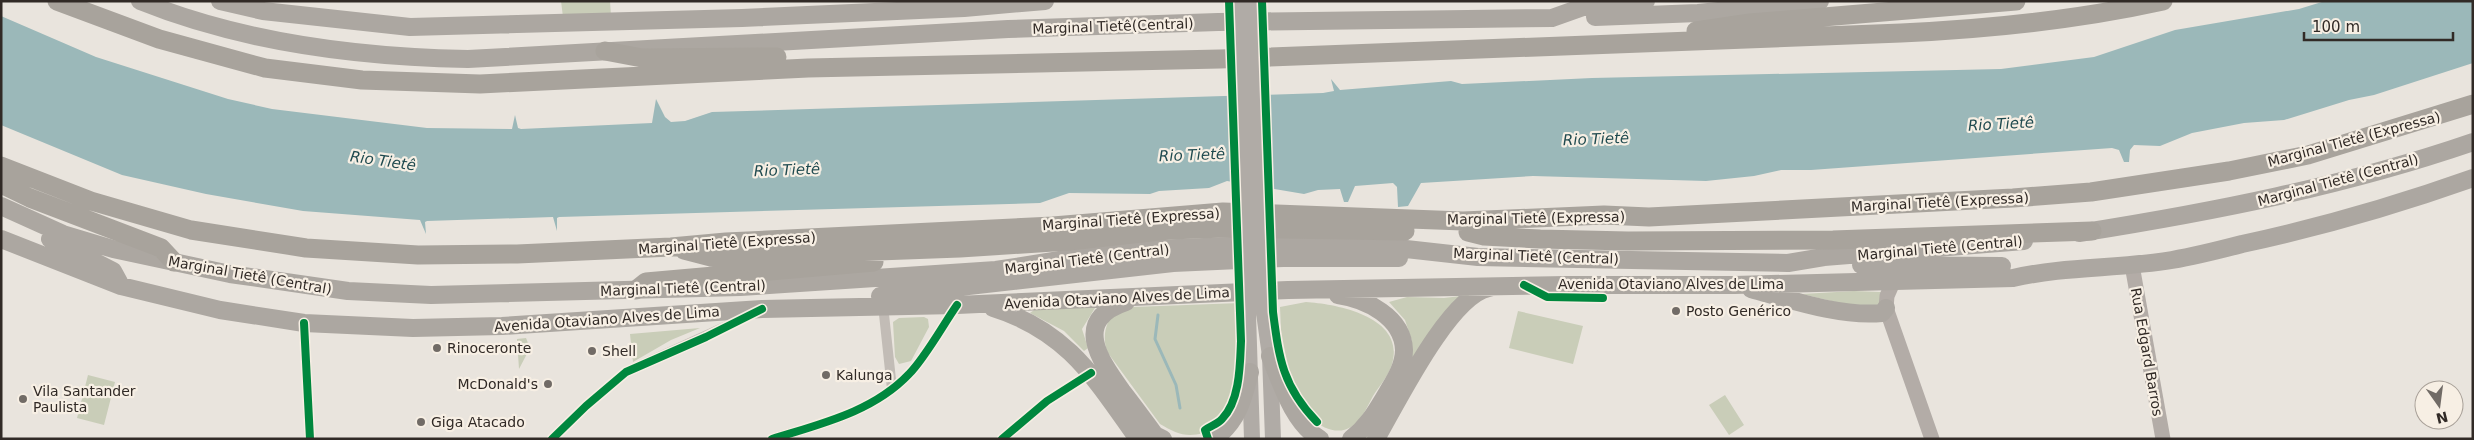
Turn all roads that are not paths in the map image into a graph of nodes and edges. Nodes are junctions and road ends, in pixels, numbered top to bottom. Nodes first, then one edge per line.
1 (57, 1) edge
2 (140, 1) edge
3 (220, 1) edge
4 (1045, 1) edge
5 (1238, 1) edge
6 (1254, 1) edge
7 (1646, 1) edge
8 (1820, 1) edge
9 (2016, 1) edge
10 (2163, 1) edge
11 (995, 3) edge
12 (964, 4) edge
13 (742, 18) junction
14 (1552, 18) junction
15 (1008, 29) junction
16 (1665, 42) junction
17 (605, 51) junction
18 (1062, 63) junction
19 (2473, 104) edge
20 (2473, 142) edge
21 (1, 166) edge
22 (2473, 178) edge
23 (1, 184) edge
24 (1, 206) edge
25 (1650, 217) junction
26 (1, 218) edge
27 (2092, 231) junction
28 (1468, 232) junction
29 (1, 239) edge
30 (671, 247) junction
31 (960, 248) junction
32 (1478, 257) junction
33 (174, 262) junction
34 (1788, 263) junction
35 (2132, 265) junction
36 (2045, 270) junction
37 (1894, 280) junction
38 (1524, 285) junction
39 (1734, 285) junction
40 (121, 286) junction
41 (1500, 286) junction
42 (636, 290) junction
43 (1288, 290) junction
44 (1138, 298) junction
45 (1603, 298) dead end
46 (978, 304) junction
47 (859, 305) junction
48 (883, 305) junction
49 (957, 305) junction
50 (1886, 308) junction
51 (762, 309) junction
52 (1256, 314) junction
53 (304, 323) junction
54 (1270, 356) junction
55 (1250, 372) junction
56 (1091, 373) junction
57 (892, 389) junction
58 (310, 439) edge
59 (552, 439) edge
60 (772, 439) edge
61 (1002, 439) edge
62 (1138, 439) edge
63 (1163, 439) edge
64 (1214, 439) edge
65 (1252, 439) edge
66 (1272, 439) edge
67 (1320, 439) edge
68 (1351, 439) edge
69 (1376, 439) edge
70 (1932, 439) edge
71 (2163, 439) edge

1 - 18 highway
2 - 17 highway
3 - 13 highway
4 - 11 highway
5 - 52 main road, bridge
6 - 52 main road, bridge
7 - 14 highway
8 - 14 highway
9 - 16 highway
10 - 16 highway
11 - 12 highway
12 - 13 highway
13 - 15 highway
14 - 15 highway, Marginal Tietê(Central)
15 - 17 highway
16 - 18 highway
17 - 18 highway
19 - 25 highway, Marginal Tietê (Expressa)
20 - 27 highway, Marginal Tietê (Central)
21 - 30 highway, Marginal Tietê (Expressa)
22 - 35 highway, Avenida Otaviano Alves de Lima
23 - 33 highway
24 - 33 highway, Marginal Tietê (Central)
25 - 28 highway
25 - 30 highway, Marginal Tietê (Expressa)
26 - 40 highway
27 - 28 highway
27 - 34 highway, Marginal Tietê (Central)
28 - 31 highway, Marginal Tietê (Central)
29 - 40 highway, Avenida Otaviano Alves de Lima
30 - 31 highway, Marginal Tietê (Central)
31 - 42 highway
32 - 34 highway, Marginal Tietê (Central)
32 - 42 highway, Marginal Tietê (Central)
32 - 47 highway
33 - 42 highway, Marginal Tietê (Central)
34 - 36 highway
35 - 36 highway, Avenida Otaviano Alves de Lima
35 - 71 main road, Rua Edgard Barros
36 - 37 highway, Avenida Otaviano Alves de Lima
37 - 39 highway, Avenida Otaviano Alves de Lima
37 - 50 main road
38 - 39 highway, Avenida Otaviano Alves de Lima
38 - 41 highway, Avenida Otaviano Alves de Lima
38 - 45 street
39 - 50 highway
40 - 53 highway, Avenida Otaviano Alves de Lima
41 - 43 highway, Avenida Otaviano Alves de Lima
41 - 69 highway
43 - 44 highway, Avenida Otaviano Alves de Lima
43 - 68 highway
44 - 46 highway, Avenida Otaviano Alves de Lima
44 - 63 highway
46 - 49 highway, Avenida Otaviano Alves de Lima
46 - 56 highway
47 - 48 highway, Avenida Otaviano Alves de Lima
47 - 51 highway, Avenida Otaviano Alves de Lima
48 - 49 highway, Avenida Otaviano Alves de Lima
48 - 57 street
49 - 57 street
50 - 70 main road
51 - 53 highway, Avenida Otaviano Alves de Lima
51 - 59 street
52 - 54 main road
52 - 55 main road
53 - 58 street
54 - 66 main road
54 - 67 highway
55 - 64 highway
55 - 65 main road
56 - 61 street
56 - 62 highway
57 - 60 street

